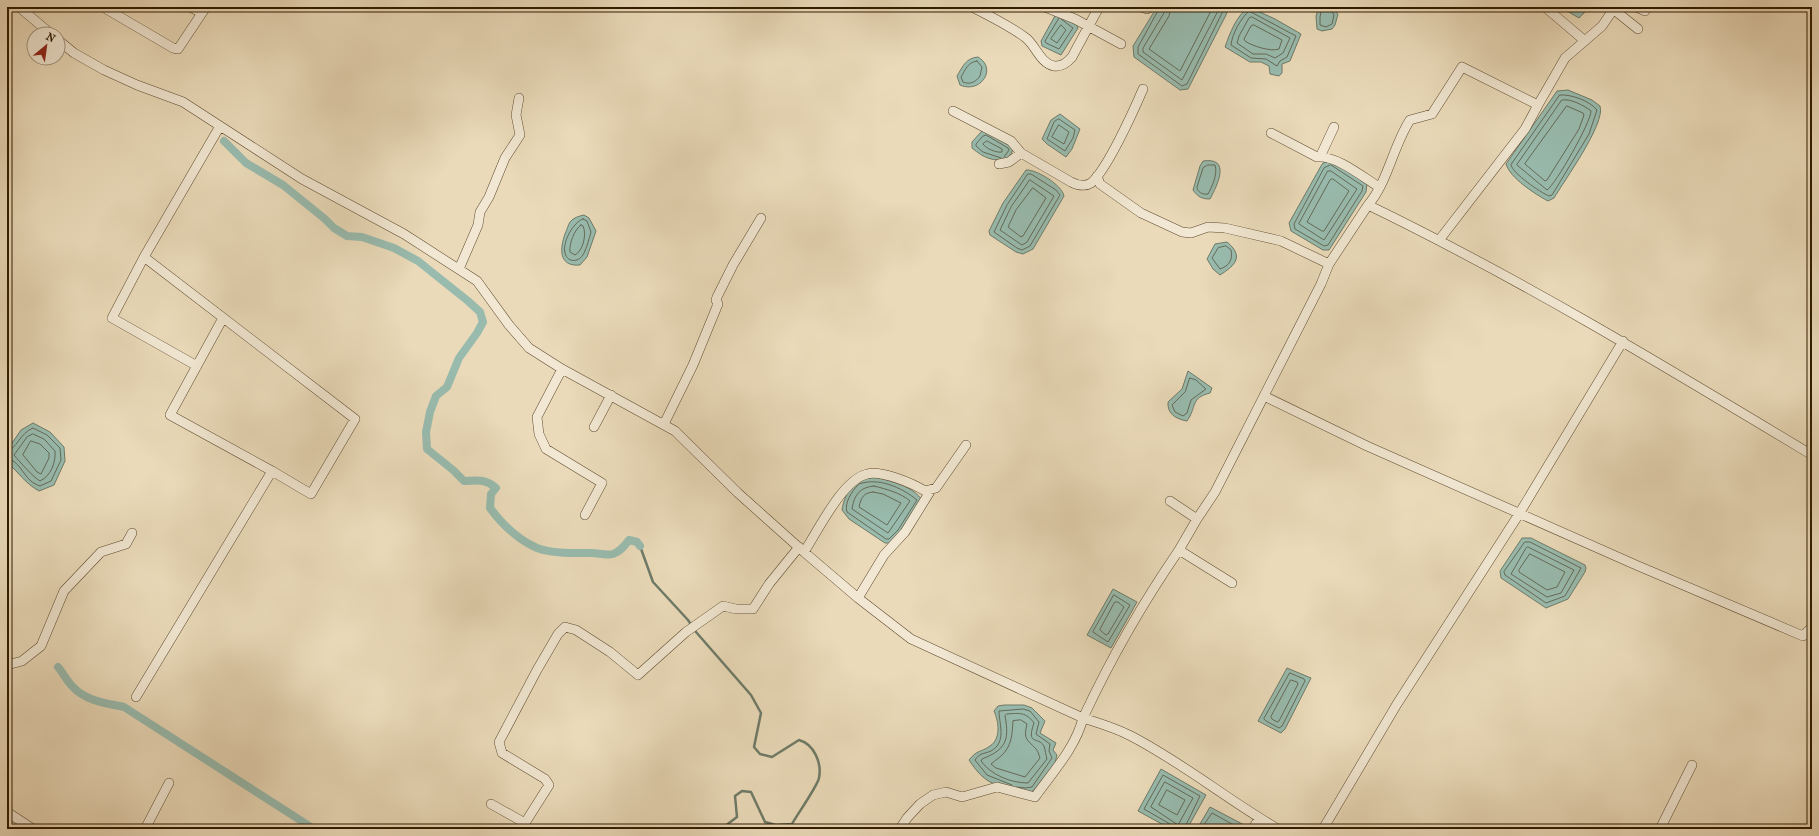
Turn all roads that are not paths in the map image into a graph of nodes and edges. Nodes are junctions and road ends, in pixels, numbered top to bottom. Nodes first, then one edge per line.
1 (19, 7) edge
2 (103, 7) edge
3 (190, 7) edge
4 (972, 7) edge
5 (1046, 7) edge
6 (1099, 7) edge
7 (1141, 7) edge
8 (1151, 7) edge
9 (1545, 7) edge
10 (1636, 7) edge
11 (1614, 8) edge
12 (204, 10) edge
13 (1645, 11) dead end
14 (42, 26) edge
15 (1089, 26) junction
16 (1638, 29) dead end
17 (1586, 41) junction
18 (1121, 44) dead end
19 (66, 46) edge
20 (1143, 89) dead end
21 (519, 98) dead end
22 (1538, 105) junction
23 (953, 111) dead end
24 (220, 126) junction
25 (1334, 127) dead end
26 (1272, 133) dead end
27 (1021, 153) junction
28 (1320, 157) junction
29 (999, 164) dead end
30 (1097, 176) junction
31 (1379, 187) junction
32 (1368, 205) junction
33 (761, 218) dead end
34 (1440, 239) junction
35 (144, 257) junction
36 (1329, 264) junction
37 (459, 269) junction
38 (223, 318) junction
39 (1623, 341) junction
40 (197, 366) junction
41 (562, 369) junction
42 (611, 395) junction
43 (1264, 396) junction
44 (664, 424) junction
45 (594, 427) dead end
46 (966, 445) dead end
47 (1812, 455) edge
48 (272, 471) junction
49 (931, 490) junction
50 (1170, 501) dead end
51 (1519, 514) junction
52 (585, 515) dead end
53 (1197, 519) junction
54 (132, 533) dead end
55 (802, 550) junction
56 (1179, 550) junction
57 (1232, 583) dead end
58 (858, 598) junction
59 (1812, 627) edge
60 (7, 665) edge
61 (136, 697) dead end
62 (1083, 718) junction
63 (1692, 765) dead end
64 (170, 783) dead end
65 (491, 804) dead end
66 (7, 812) edge
67 (1259, 818) junction
68 (33, 829) edge
69 (145, 829) edge
70 (900, 829) edge
71 (1253, 829) edge
72 (1278, 829) edge
73 (1323, 829) edge
74 (1660, 829) edge

1 - 14 street
2 - 12 street
3 - 12 street
4 - 15 street
5 - 15 street
6 - 15 street
7 - 8 street
9 - 17 street
10 - 13 street
11 - 16 street
11 - 17 street
15 - 18 street
17 - 22 street
19 - 24 street
20 - 30 street
21 - 37 street
22 - 31 street
22 - 34 street
23 - 27 street
24 - 35 street
24 - 37 street
25 - 28 street
26 - 28 street
27 - 29 street
27 - 30 street
28 - 31 street
30 - 36 street
31 - 32 street
32 - 34 street
32 - 36 street
33 - 44 street
34 - 39 street
35 - 38 street
35 - 40 street
36 - 43 street
37 - 41 street
38 - 40 street
38 - 48 street
39 - 47 street
39 - 51 street
40 - 48 street
41 - 42 street
41 - 52 street
42 - 44 street
42 - 45 street
43 - 51 street
43 - 53 street
44 - 55 street
46 - 49 street
48 - 61 street
49 - 55 street
49 - 58 street
50 - 53 street
51 - 59 street
51 - 73 street
53 - 56 street
54 - 60 street
55 - 58 street
55 - 65 street
56 - 57 street
56 - 62 street
58 - 62 street
62 - 67 street
62 - 70 street
63 - 74 street
64 - 69 street
66 - 68 street
67 - 71 street
67 - 72 street

